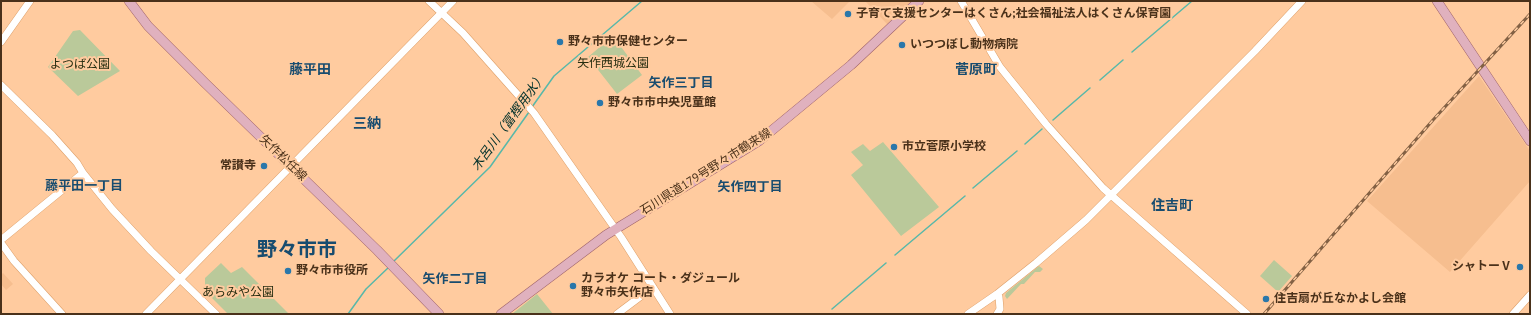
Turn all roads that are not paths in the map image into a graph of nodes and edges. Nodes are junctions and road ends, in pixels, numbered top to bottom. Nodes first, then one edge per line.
1 (30, 1) edge
2 (129, 1) edge
3 (429, 1) edge
4 (452, 1) edge
5 (919, 1) edge
6 (961, 1) edge
7 (1302, 1) edge
8 (1437, 1) edge
9 (441, 13) junction
10 (1, 42) edge
11 (1, 85) edge
12 (1530, 141) edge
13 (291, 166) junction
14 (83, 173) junction
15 (1110, 195) junction
16 (615, 229) junction
17 (1, 240) edge
18 (1, 243) edge
19 (181, 279) junction
20 (653, 287) junction
21 (997, 294) junction
22 (1530, 295) edge
23 (62, 314) edge
24 (146, 314) edge
25 (216, 314) edge
26 (439, 314) edge
27 (501, 314) edge
28 (617, 314) edge
29 (670, 314) edge
30 (968, 314) edge
31 (997, 314) edge
32 (1247, 314) edge
33 (1514, 314) edge

1 - 10 street
2 - 13 main road, 矢作松任線
3 - 9 street
4 - 9 street
5 - 16 main road, 石川県道179号野々市鶴来線
6 - 15 street
7 - 15 street
8 - 12 main road
9 - 13 street
9 - 16 street
11 - 14 street
13 - 19 street
13 - 26 main road, 矢作松任線
14 - 17 street
14 - 19 street
15 - 21 street
15 - 32 street
16 - 20 street
16 - 27 main road, 石川県道179号野々市鶴来線
18 - 23 street
19 - 24 street
19 - 25 street
20 - 28 street
20 - 29 street
21 - 30 street
21 - 31 street
22 - 33 street

